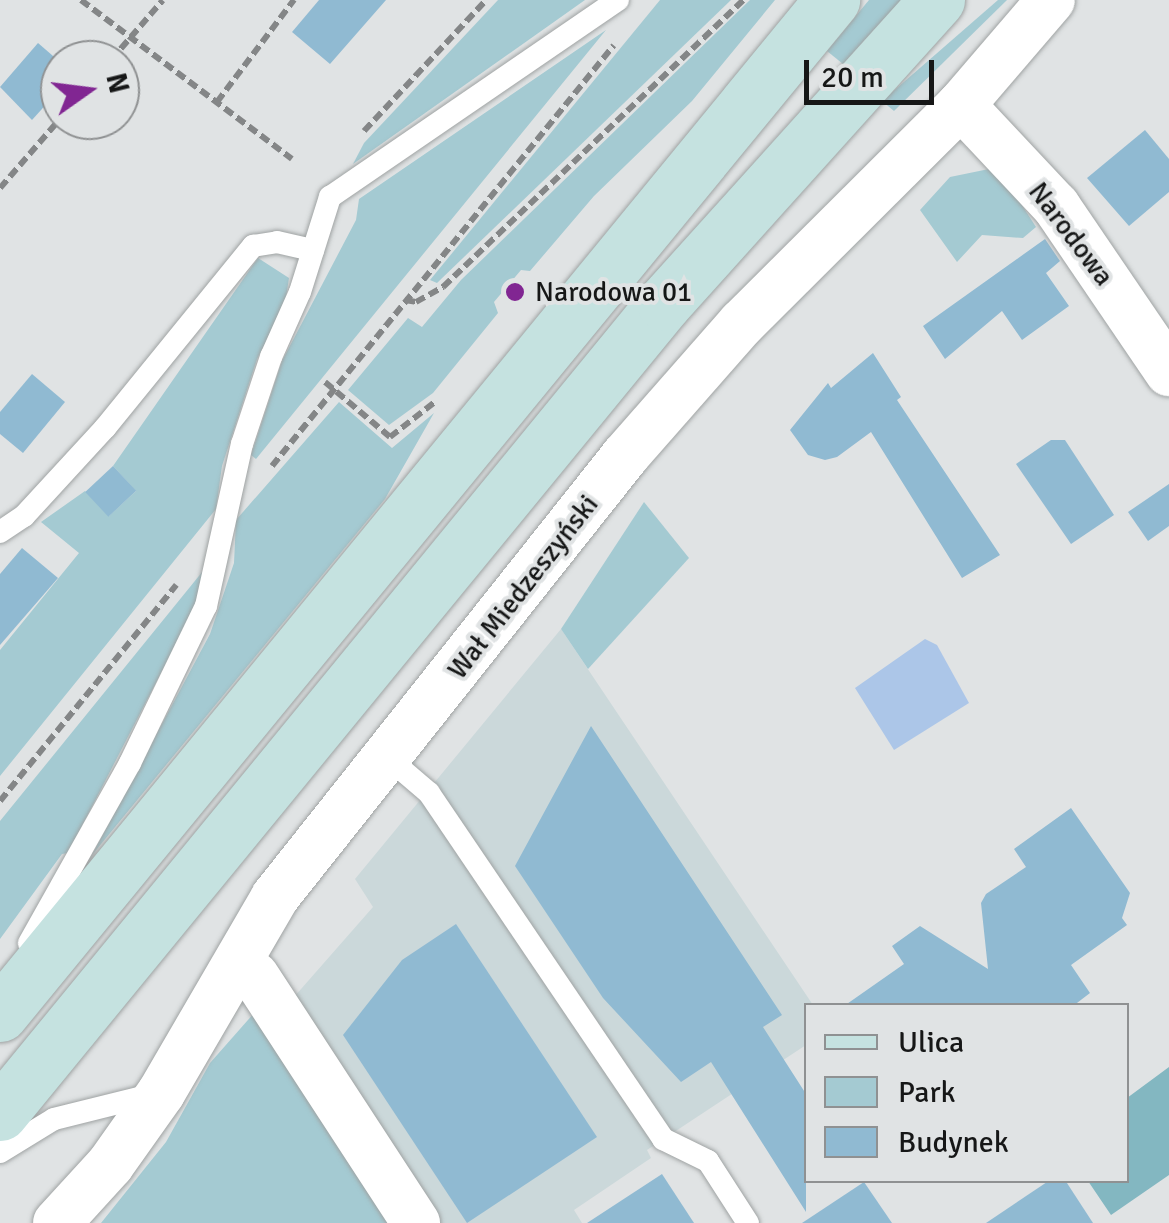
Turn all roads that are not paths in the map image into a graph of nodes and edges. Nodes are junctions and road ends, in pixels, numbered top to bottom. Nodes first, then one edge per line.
1 (618, 0) edge
2 (832, 0) edge
3 (937, 0) edge
4 (1051, 0) edge
5 (961, 104) junction
6 (314, 250) junction
7 (1169, 372) edge
8 (0, 532) edge
9 (388, 758) junction
10 (255, 976) dead end
11 (0, 995) edge
12 (0, 1014) edge
13 (161, 1092) junction
14 (0, 1113) edge
15 (0, 1152) edge
16 (57, 1223) edge
17 (416, 1223) edge
18 (748, 1223) edge

1 - 6 lane
2 - 12 main road
3 - 14 main road
4 - 5 street, Wał Miedzeszyński
5 - 7 street, Narodowa
5 - 9 street, Wał Miedzeszyński
6 - 8 lane
6 - 11 lane
9 - 13 street, Wał Miedzeszyński
9 - 18 lane
10 - 17 street
13 - 15 lane
13 - 16 street, Wał Miedzeszyński

